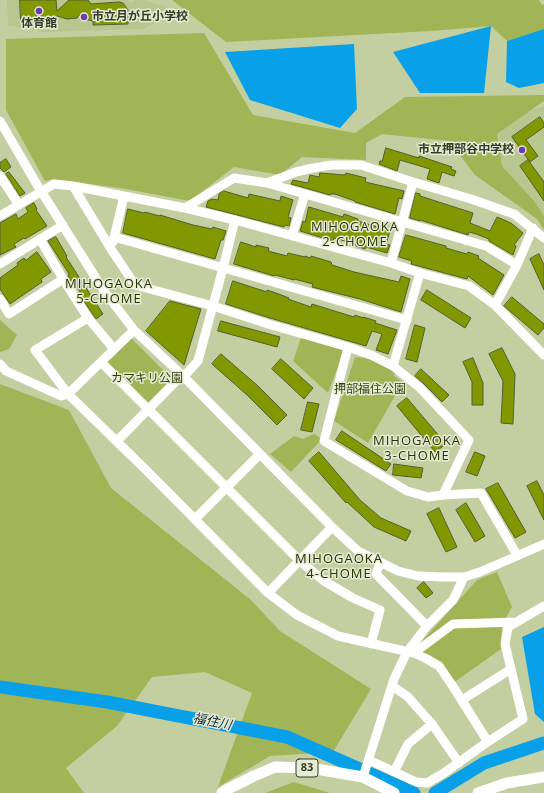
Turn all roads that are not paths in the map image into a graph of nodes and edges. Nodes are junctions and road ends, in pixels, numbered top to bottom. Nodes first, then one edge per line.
1 (0, 121) edge
2 (0, 176) edge
3 (413, 182) junction
4 (267, 183) junction
5 (73, 186) junction
6 (41, 191) junction
7 (306, 194) junction
8 (124, 196) junction
9 (19, 205) junction
10 (185, 208) junction
11 (0, 216) edge
12 (234, 220) junction
13 (402, 222) junction
14 (63, 225) junction
15 (533, 228) junction
16 (292, 236) junction
17 (114, 237) junction
18 (544, 238) edge
19 (40, 239) junction
20 (111, 249) junction
21 (391, 263) junction
22 (0, 264) edge
23 (517, 265) junction
24 (223, 268) junction
25 (420, 273) junction
26 (62, 279) junction
27 (0, 299) edge
28 (495, 305) junction
29 (213, 306) junction
30 (88, 318) junction
31 (407, 320) junction
32 (134, 330) junction
33 (348, 347) junction
34 (114, 348) junction
35 (544, 355) edge
36 (101, 362) junction
37 (0, 364) edge
38 (393, 366) junction
39 (182, 376) junction
40 (68, 394) junction
41 (149, 410) junction
42 (116, 441) junction
43 (260, 454) junction
44 (227, 487) junction
45 (443, 495) junction
46 (195, 519) junction
47 (332, 527) junction
48 (544, 544) edge
49 (517, 555) junction
50 (300, 560) junction
51 (380, 563) junction
52 (464, 577) junction
53 (268, 593) junction
54 (544, 606) edge
55 (517, 622) junction
56 (428, 626) junction
57 (371, 644) junction
58 (410, 652) junction
59 (511, 669) junction
60 (392, 686) junction
61 (462, 700) junction
62 (432, 724) junction
63 (488, 742) junction
64 (369, 760) junction
65 (459, 763) junction
66 (394, 772) junction
67 (363, 777) junction
68 (544, 777) edge
69 (222, 793) edge
70 (394, 793) edge
71 (478, 793) edge

1 - 6 street
2 - 9 street
3 - 4 street
3 - 13 street
3 - 15 street
4 - 7 street
4 - 10 street
5 - 6 street
5 - 8 street
5 - 20 street
6 - 9 street
6 - 14 street
7 - 13 street
7 - 16 street
8 - 10 street
8 - 17 street
9 - 11 street
10 - 12 street
12 - 16 street
12 - 24 street
13 - 21 street
13 - 23 street
14 - 19 street
14 - 32 street
15 - 18 street
15 - 23 street
16 - 21 street
17 - 20 street
17 - 24 street
19 - 22 street
19 - 26 street
20 - 29 street
21 - 25 street
23 - 28 street
24 - 29 street
24 - 31 street
25 - 28 street
25 - 31 street
26 - 27 street
26 - 30 street
28 - 35 street
29 - 33 street
29 - 39 street
30 - 34 street
30 - 40 street
31 - 38 street
32 - 34 street
32 - 39 street
33 - 38 street
33 - 45 street
34 - 36 street
36 - 40 street
36 - 41 street
37 - 40 street
38 - 45 street
39 - 41 street
39 - 43 street
40 - 42 street
41 - 42 street
41 - 44 street
42 - 46 street
43 - 44 street
43 - 47 street
44 - 46 street
44 - 50 street
45 - 49 street
46 - 53 street
47 - 50 street
47 - 51 street
48 - 49 street
49 - 52 street
50 - 53 street
50 - 57 street
51 - 52 street
51 - 56 street
52 - 56 street
53 - 57 street
54 - 55 street
55 - 58 street
55 - 59 street
56 - 58 street
57 - 58 street
58 - 60 street
58 - 61 street
59 - 61 street
59 - 63 street
60 - 62 street
60 - 64 street
61 - 63 street
62 - 65 street
62 - 66 street
63 - 65 street
64 - 66 street
64 - 67 street
65 - 66 street
67 - 69 main road, 83
67 - 70 main road, 83
68 - 71 main road

